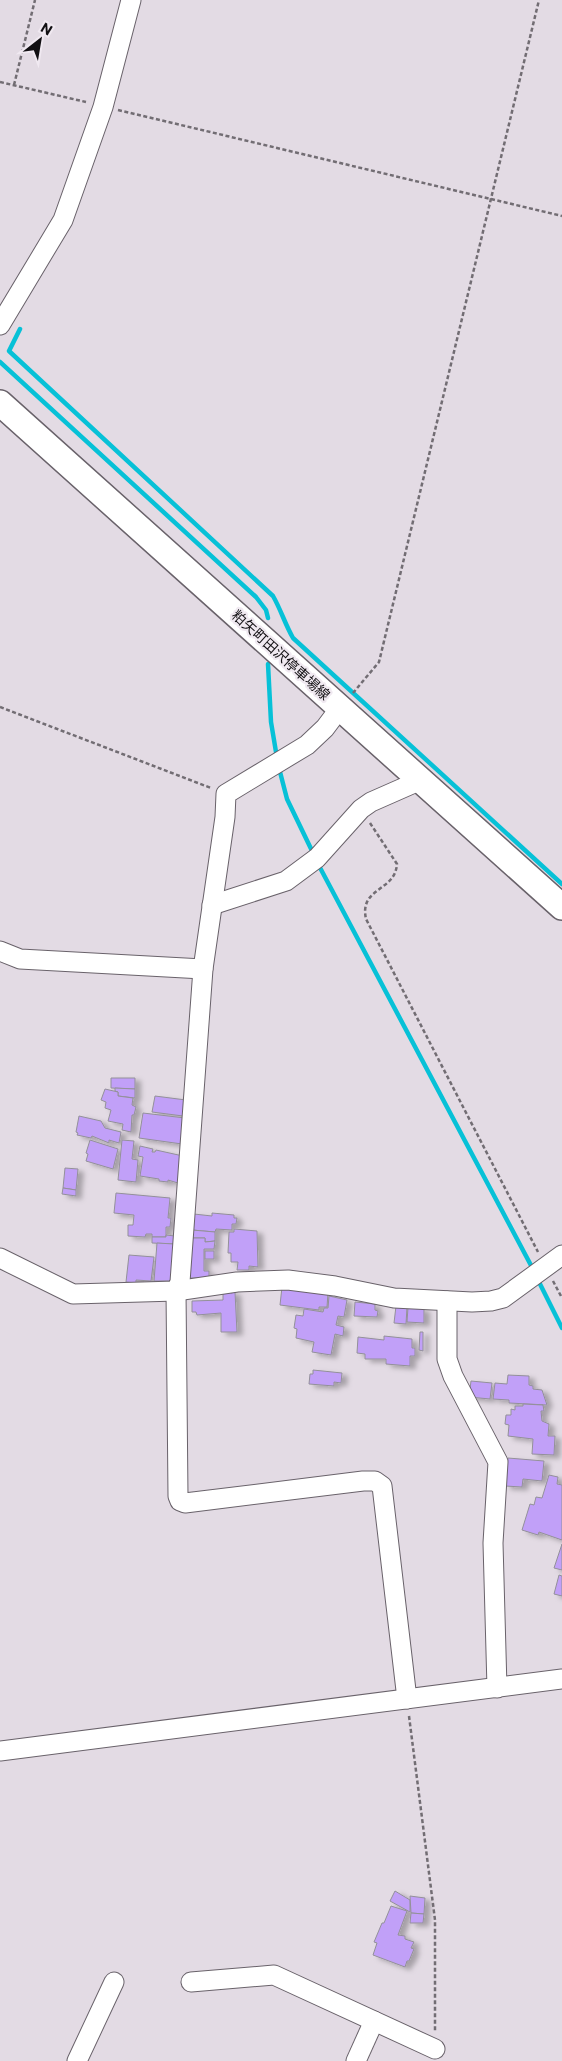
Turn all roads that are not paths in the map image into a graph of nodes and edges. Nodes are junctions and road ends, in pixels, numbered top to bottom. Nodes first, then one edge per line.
1 (130, 0) edge
2 (0, 325) edge
3 (0, 403) edge
4 (340, 708) junction
5 (421, 780) junction
6 (212, 905) junction
7 (562, 907) edge
8 (0, 951) edge
9 (203, 969) junction
10 (562, 1254) edge
11 (0, 1258) edge
12 (176, 1292) junction
13 (447, 1301) junction
14 (562, 1679) edge
15 (497, 1688) junction
16 (406, 1699) junction
17 (0, 1750) edge
18 (114, 1982) dead end
19 (191, 1982) dead end
20 (374, 2021) junction
21 (435, 2048) road end
22 (77, 2061) edge
23 (356, 2061) edge

1 - 2 street
3 - 4 main road, 粕矢町田沢停車場線
4 - 5 main road, 粕矢町田沢停車場線
4 - 6 street
5 - 6 street
5 - 7 main road, 粕矢町田沢停車場線
6 - 9 street
8 - 9 street
9 - 12 street
10 - 13 street
11 - 12 street
12 - 13 street
12 - 16 street
13 - 15 street
14 - 15 street
15 - 16 street
16 - 17 street
18 - 22 street
19 - 20 street
20 - 21 street
20 - 23 street

